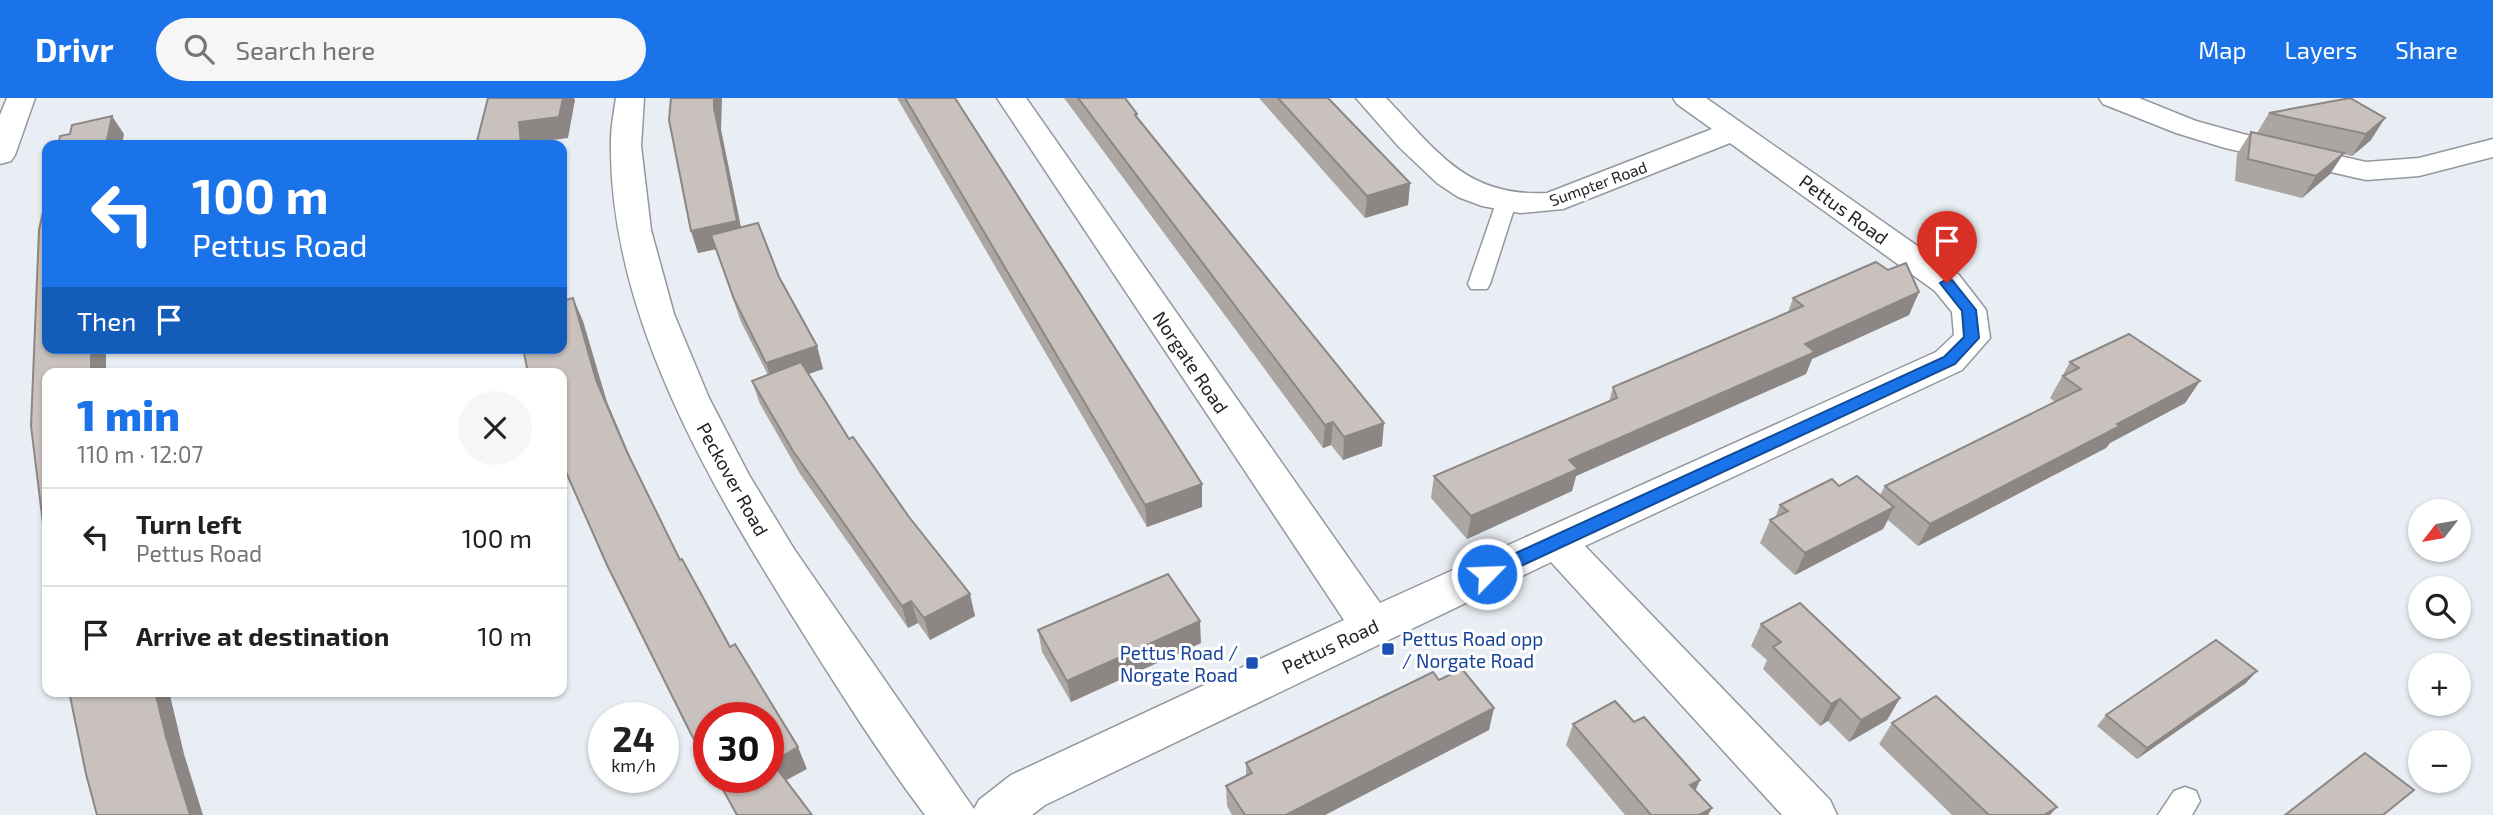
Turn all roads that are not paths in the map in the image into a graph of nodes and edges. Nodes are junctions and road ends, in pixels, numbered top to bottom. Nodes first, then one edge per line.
1 (631, 98) edge
2 (1011, 98) edge
3 (1370, 98) edge
4 (1687, 98) edge
5 (2136, 102) edge
6 (12, 105) edge
7 (1734, 131) junction
8 (2493, 148) edge
9 (0, 155) edge
10 (1506, 202) junction
11 (1479, 284) dead end
12 (1557, 542) junction
13 (1371, 626) junction
14 (953, 815) edge
15 (996, 815) edge
16 (1813, 815) edge

1 - 14 street, Peckover Road
2 - 13 street, Norgate Road
3 - 10 street, Sumpter Road
4 - 7 street, Pettus Road
5 - 8 street
6 - 9 street
7 - 10 street, Sumpter Road
7 - 12 street, Pettus Road
10 - 11 lane
12 - 13 street, Pettus Road
12 - 16 street
13 - 15 street, Pettus Road

